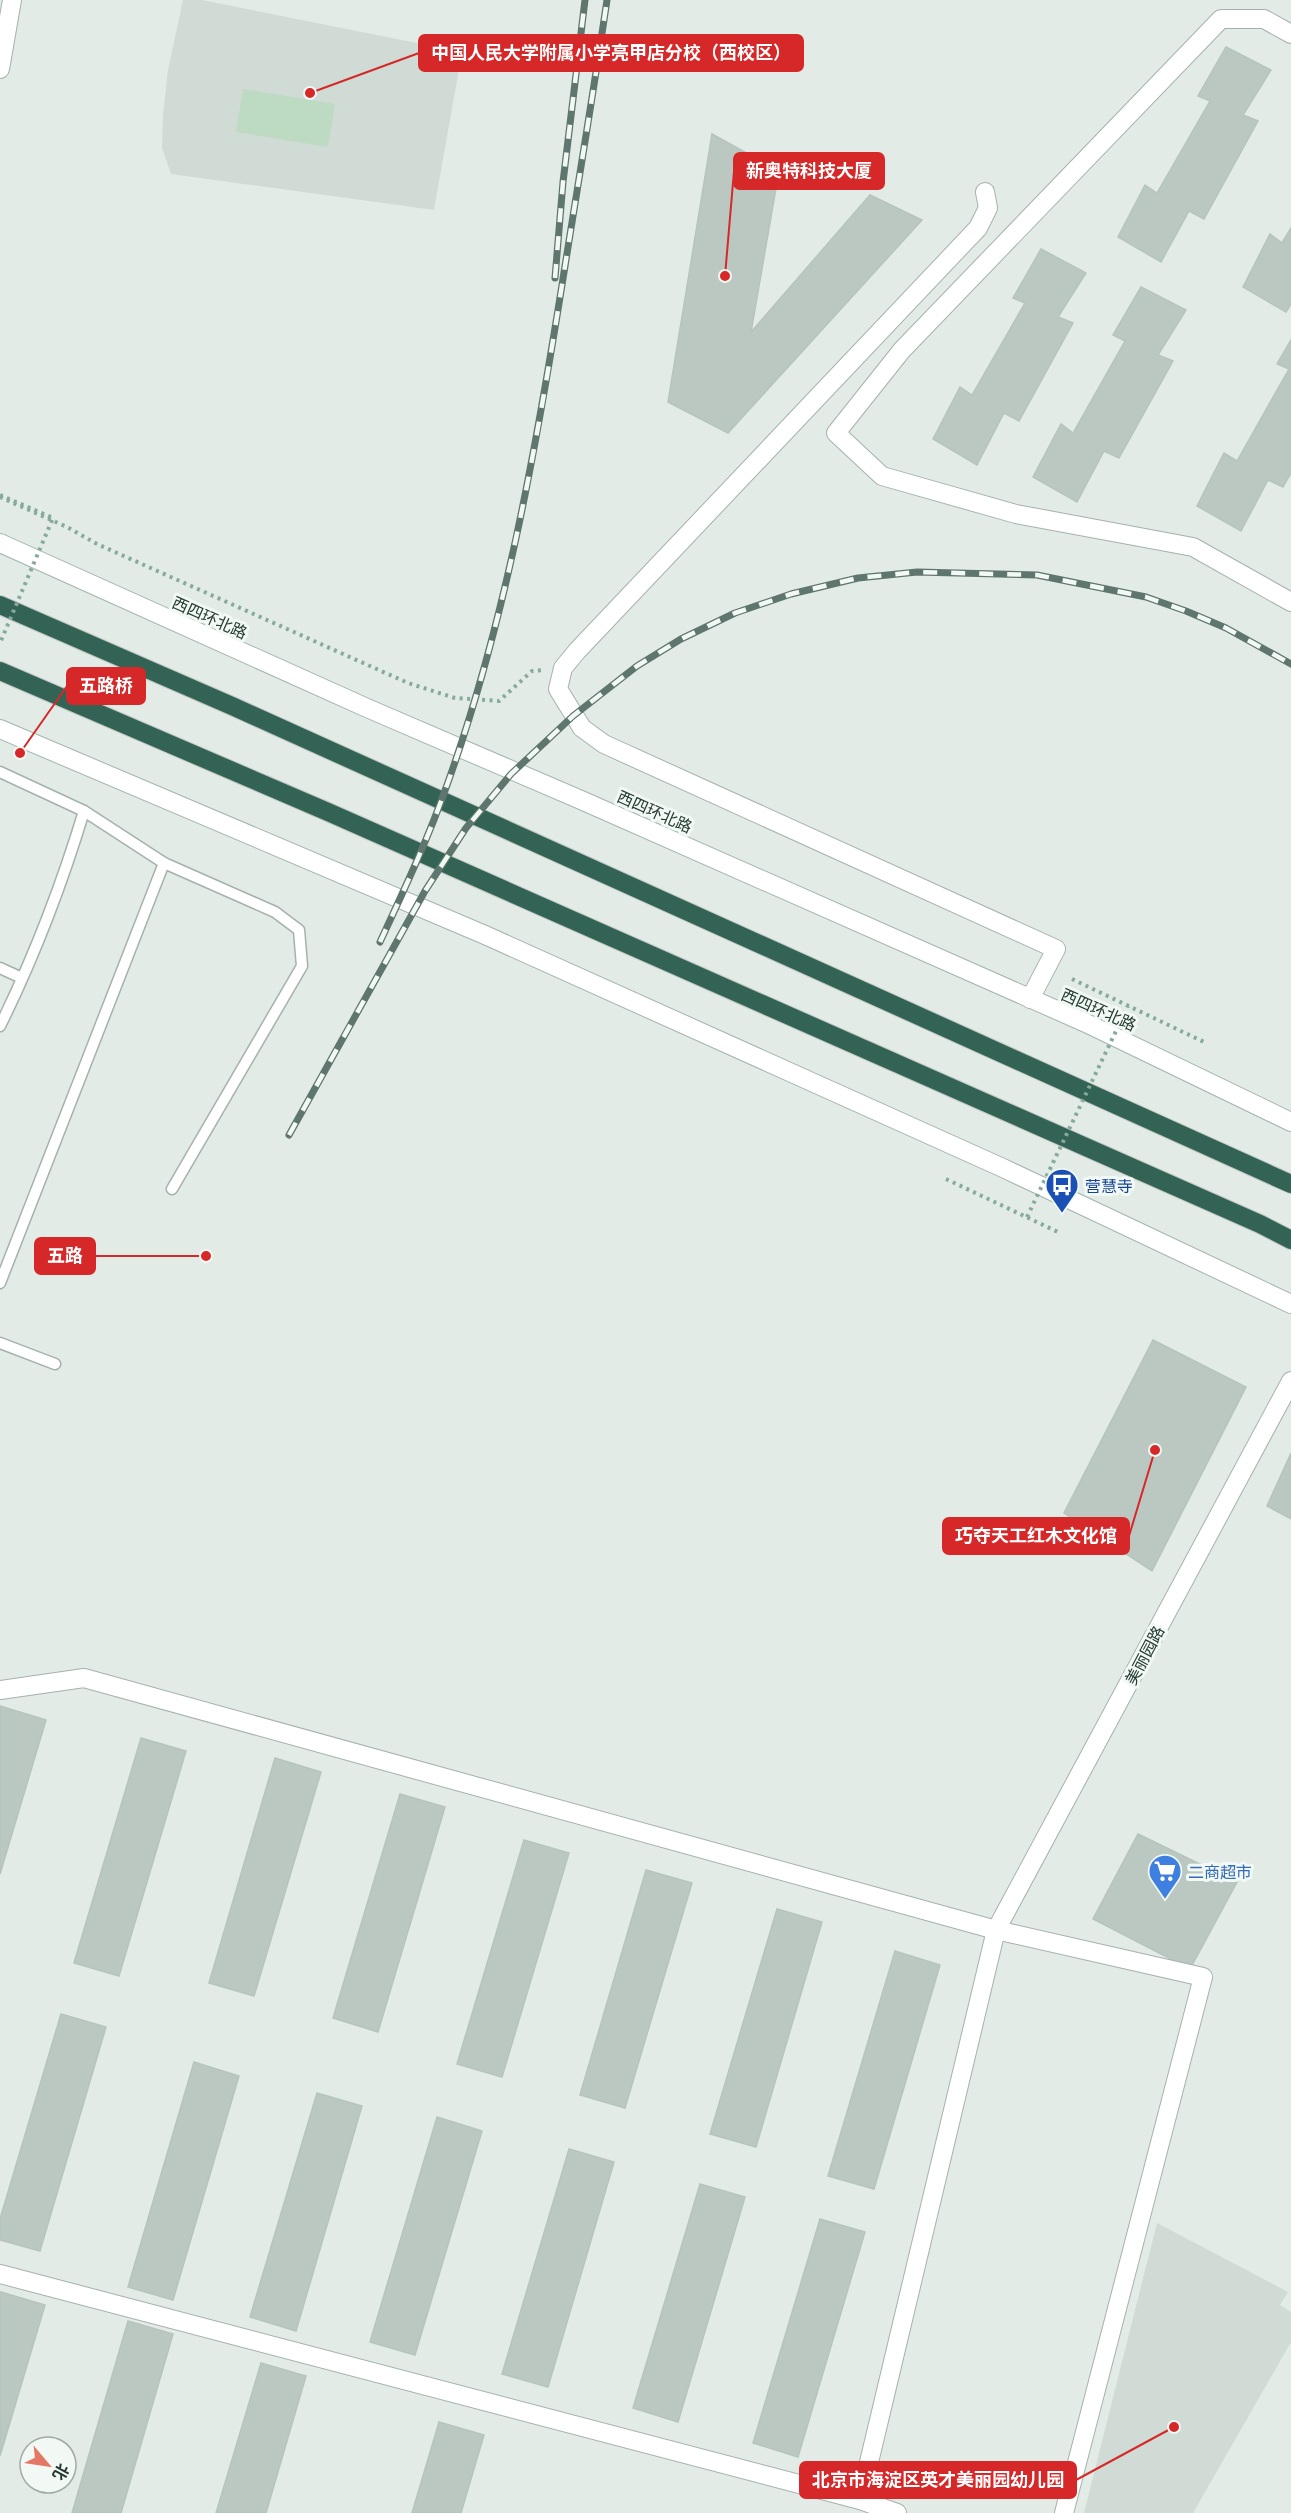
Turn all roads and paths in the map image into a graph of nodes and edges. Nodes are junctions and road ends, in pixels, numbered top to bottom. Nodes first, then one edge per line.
1 (12, 0) edge
2 (1291, 34) edge
3 (0, 69) edge
4 (986, 192) dead end
5 (0, 496) edge
6 (0, 543) edge
7 (1291, 602) edge
8 (0, 605) edge
9 (0, 643) edge
10 (563, 668) junction
11 (0, 671) edge
12 (0, 729) edge
13 (0, 772) edge
14 (84, 811) junction
15 (164, 863) junction
16 (0, 968) edge
17 (22, 978) junction
18 (1072, 979) dead end
19 (1030, 999) junction
20 (1128, 1006) junction
21 (0, 1026) edge
22 (1204, 1042) dead end
23 (1291, 1122) edge
24 (946, 1179) dead end
25 (1291, 1184) edge
26 (172, 1189) dead end
27 (1027, 1217) junction
28 (1058, 1232) dead end
29 (1291, 1240) edge
30 (0, 1283) edge
31 (1291, 1304) edge
32 (0, 1343) edge
33 (55, 1364) dead end
34 (1291, 1381) edge
35 (0, 1690) edge
36 (996, 1930) junction
37 (0, 2274) edge
38 (860, 2500) junction
39 (897, 2513) edge
40 (1064, 2513) edge

1 - 3 street
2 - 7 street
4 - 10 street
5 - 9 path, bridge
5 - 10 path
6 - 19 street, 西四环北路
8 - 25 highway
10 - 19 street
11 - 29 highway
12 - 31 street
13 - 14 lane
14 - 15 lane
14 - 17 lane
15 - 26 lane
15 - 30 lane
16 - 17 lane
17 - 21 lane
18 - 20 path
19 - 23 street, 西四环北路
20 - 22 path
20 - 27 path, bridge
24 - 27 path
27 - 28 path
32 - 33 lane
34 - 36 street, 美丽园路
35 - 36 street
36 - 38 street, 美丽园路
36 - 40 street
37 - 38 street
38 - 39 street

